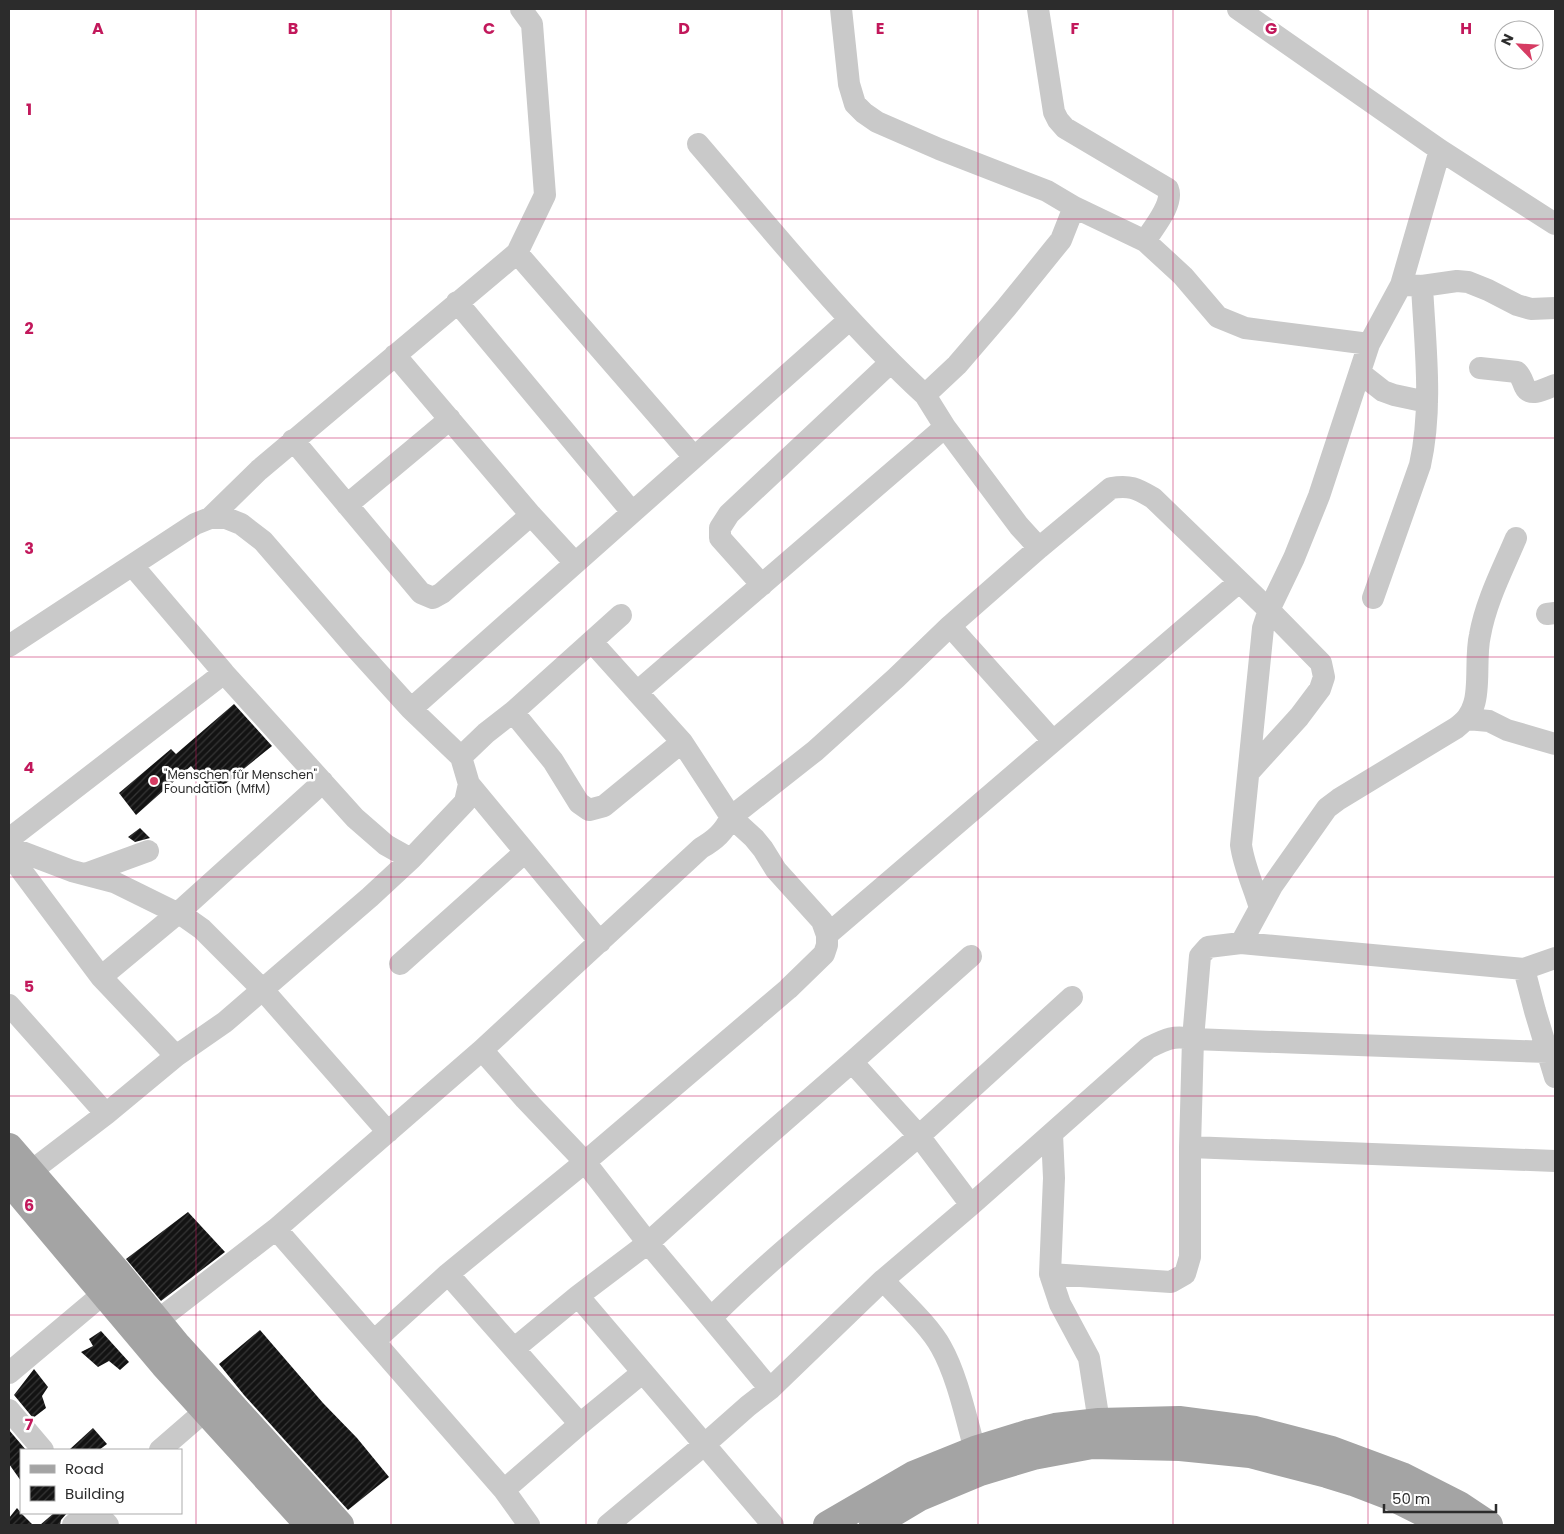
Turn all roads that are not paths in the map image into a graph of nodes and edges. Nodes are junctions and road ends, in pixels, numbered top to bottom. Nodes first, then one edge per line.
1 (521, 9) edge
2 (842, 9) edge
3 (1038, 9) edge
4 (1238, 9) edge
5 (698, 144) dead end
6 (1440, 150) junction
7 (1074, 207) junction
8 (1555, 224) edge
9 (1144, 241) junction
10 (517, 253) junction
11 (1412, 286) junction
12 (457, 302) junction
13 (1555, 308) edge
14 (849, 320) junction
15 (1369, 344) junction
16 (395, 355) junction
17 (890, 362) junction
18 (1480, 368) dead end
19 (1360, 373) junction
20 (1555, 385) edge
21 (925, 395) junction
22 (1427, 402) junction
23 (450, 419) junction
24 (946, 427) junction
25 (293, 440) junction
26 (694, 457) junction
27 (347, 505) junction
28 (632, 512) junction
29 (531, 515) junction
30 (210, 518) junction
31 (1516, 538) dead end
32 (1039, 548) junction
33 (575, 563) junction
34 (132, 565) junction
35 (1239, 582) junction
36 (762, 585) junction
37 (1373, 598) dead end
38 (1268, 610) junction
39 (621, 615) dead end
40 (950, 626) junction
41 (592, 642) junction
42 (9, 646) edge
43 (224, 673) junction
44 (637, 692) junction
45 (411, 709) junction
46 (513, 712) junction
47 (1467, 718) junction
48 (682, 742) junction
49 (1053, 742) junction
50 (1555, 744) edge
51 (461, 758) junction
52 (1249, 772) junction
53 (323, 782) junction
54 (469, 784) junction
55 (731, 817) junction
56 (9, 839) edge
57 (9, 847) edge
58 (148, 851) dead end
59 (525, 852) junction
60 (9, 854) edge
61 (411, 859) junction
62 (85, 874) junction
63 (1260, 908) junction
64 (178, 914) junction
65 (827, 935) junction
66 (600, 942) junction
67 (1241, 943) junction
68 (971, 956) dead end
69 (1555, 958) edge
70 (400, 964) dead end
71 (1524, 969) junction
72 (101, 977) junction
73 (263, 990) junction
74 (1072, 997) dead end
75 (9, 1005) edge
76 (1193, 1039) junction
77 (482, 1050) junction
78 (1548, 1052) junction
79 (176, 1056) junction
80 (852, 1062) junction
81 (1555, 1077) edge
82 (106, 1114) junction
83 (388, 1132) junction
84 (1052, 1134) junction
85 (919, 1136) junction
86 (9, 1147) edge
87 (1190, 1147) junction
88 (1555, 1161) edge
89 (585, 1162) junction
90 (15, 1182) edge
91 (971, 1206) junction
92 (276, 1229) junction
93 (648, 1243) junction
94 (448, 1274) junction
95 (1050, 1274) junction
96 (882, 1280) junction
97 (103, 1294) junction
98 (578, 1296) junction
99 (710, 1318) junction
100 (157, 1321) junction
101 (374, 1341) junction
102 (515, 1348) junction
103 (9, 1373) edge
104 (642, 1373) junction
105 (770, 1389) junction
106 (9, 1410) edge
107 (205, 1411) junction
108 (1099, 1422) junction
109 (580, 1424) junction
110 (705, 1444) junction
111 (42, 1449) edge
112 (161, 1449) edge
113 (975, 1450) junction
114 (1330, 1462) junction
115 (504, 1490) junction
116 (891, 1501) junction
117 (86, 1514) edge
118 (98, 1514) edge
119 (73, 1525) edge
120 (108, 1525) edge
121 (309, 1525) edge
122 (340, 1525) edge
123 (529, 1525) edge
124 (608, 1525) edge
125 (773, 1525) edge
126 (827, 1525) edge
127 (873, 1525) edge
128 (1448, 1525) edge
129 (1489, 1525) edge

1 - 10 street
2 - 7 street
3 - 9 street
4 - 6 street
5 - 14 street
6 - 8 street
6 - 11 street
7 - 9 street
7 - 21 street
9 - 15 street
10 - 12 street
10 - 26 street
11 - 13 street
11 - 15 street
11 - 22 street
12 - 16 street
12 - 28 street
14 - 17 street
14 - 26 street
15 - 19 street
16 - 23 street
16 - 25 street
17 - 21 street
17 - 36 street
18 - 20 street
19 - 22 street
19 - 38 street
21 - 24 street
22 - 37 street
23 - 27 street
23 - 29 street
24 - 32 street
24 - 36 street
25 - 27 street
25 - 30 street
26 - 28 street
27 - 29 street
28 - 33 street
29 - 33 street
30 - 34 street
30 - 45 street
31 - 47 street
32 - 35 street
32 - 40 street
33 - 45 street
34 - 42 street
34 - 43 street
35 - 38 street
35 - 49 street
36 - 44 street
38 - 52 street
38 - 52 street
39 - 41 street
40 - 49 street
40 - 55 street
41 - 44 street
41 - 46 street
43 - 53 street
43 - 56 street
44 - 48 street
45 - 51 street
46 - 48 street
46 - 51 street
47 - 50 street
47 - 63 street
48 - 55 street
49 - 65 street
51 - 54 street
52 - 63 street
53 - 61 street
53 - 64 street
54 - 59 street
54 - 61 street
55 - 65 street
55 - 66 street
57 - 62 street
58 - 62 street
59 - 66 street
59 - 70 street
60 - 72 street
61 - 73 street
62 - 64 street
63 - 67 street
64 - 72 street
64 - 73 street
65 - 89 street
66 - 77 street
67 - 71 street
67 - 76 street
68 - 80 street
69 - 71 street
71 - 78 street
72 - 79 street
73 - 79 street
73 - 83 street
74 - 85 street
75 - 82 street
76 - 78 street
76 - 84 street
76 - 87 street
77 - 83 street
77 - 89 street
78 - 81 street
79 - 82 street
80 - 85 street
80 - 93 street
82 - 90 street
83 - 92 street
84 - 91 street
84 - 95 street
85 - 91 street
85 - 99 street
86 - 90 main road
87 - 88 street
87 - 95 street
89 - 93 street
89 - 94 street
90 - 97 main road
90 - 100 main road
91 - 96 street
92 - 100 street
92 - 101 street
93 - 98 street
93 - 99 street
94 - 101 street
94 - 102 street
95 - 108 street
96 - 105 street
96 - 113 street
97 - 103 street
97 - 107 main road
98 - 102 street
98 - 104 street
99 - 105 street
100 - 122 main road
101 - 115 street
102 - 109 street
104 - 109 street
104 - 110 street
105 - 110 street
106 - 111 street
107 - 112 street
107 - 121 main road
108 - 113 main road
108 - 114 main road
109 - 115 street
110 - 124 street
110 - 125 street
113 - 116 main road
114 - 116 main road
114 - 128 main road
114 - 129 main road
115 - 123 street
116 - 126 main road
116 - 127 main road
117 - 119 street
118 - 120 street

